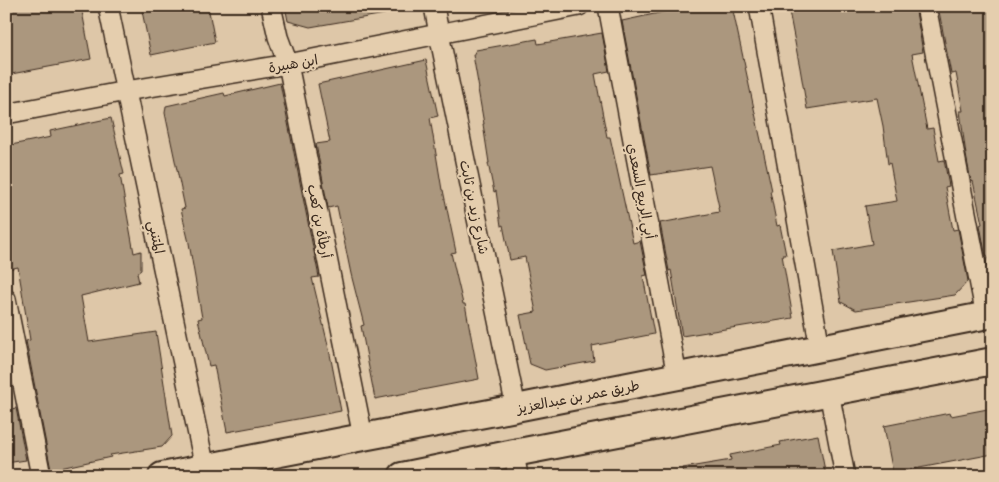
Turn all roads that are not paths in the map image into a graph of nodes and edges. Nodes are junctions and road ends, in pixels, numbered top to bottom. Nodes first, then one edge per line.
1 (108, 6) edge
2 (271, 6) edge
3 (434, 6) edge
4 (579, 6) edge
5 (608, 6) edge
6 (759, 6) edge
7 (926, 6) edge
8 (439, 34) junction
9 (288, 64) junction
10 (126, 91) junction
11 (6, 114) edge
12 (6, 299) edge
13 (989, 315) edge
14 (820, 348) junction
15 (993, 361) edge
16 (677, 376) junction
17 (829, 392) junction
18 (516, 408) junction
19 (363, 436) junction
20 (516, 464) edge
21 (205, 468) junction
22 (41, 476) edge
23 (162, 476) edge
24 (402, 476) edge
25 (845, 476) edge

1 - 10 street, المتنبي
2 - 9 street, أرطأة بن كعب
3 - 8 street, شارع زيد بن ثابت
4 - 8 street, ابن هبيرة
5 - 16 street, أبي الربيع السعدي
6 - 14 street
7 - 13 street
8 - 9 street, ابن هبيرة
8 - 18 street, شارع زيد بن ثابت
9 - 10 street, ابن هبيرة
9 - 19 street, أرطأة بن كعب
10 - 11 street, ابن هبيرة
10 - 21 street, المتنبي
12 - 22 street
13 - 14 main road, طريق عمر بن عبدالعزيز
14 - 16 main road, طريق عمر بن عبدالعزيز
15 - 17 main road
16 - 18 main road, طريق عمر بن عبدالعزيز
17 - 20 main road
17 - 25 street
18 - 19 main road, طريق عمر بن عبدالعزيز
19 - 21 main road, طريق عمر بن عبدالعزيز
20 - 24 main road
21 - 23 main road, طريق عمر بن عبدالعزيز

